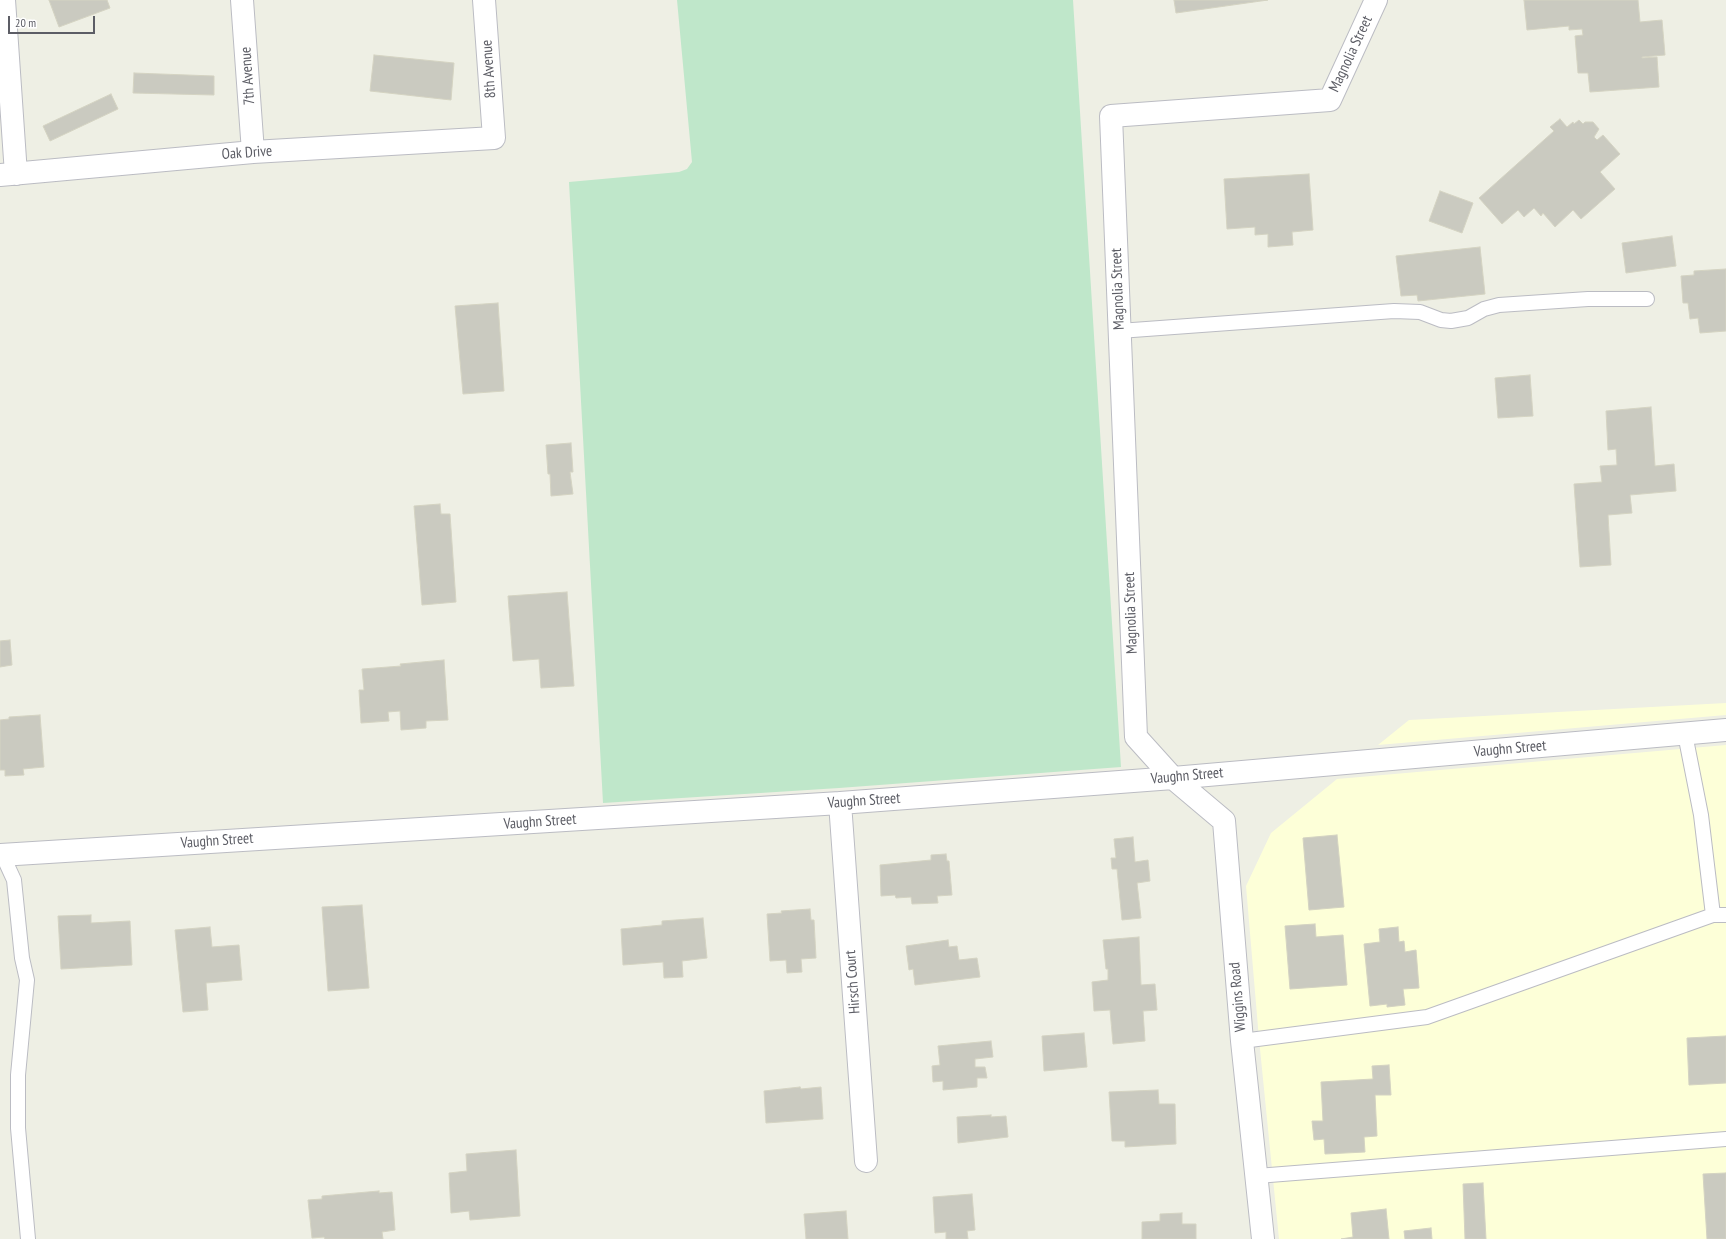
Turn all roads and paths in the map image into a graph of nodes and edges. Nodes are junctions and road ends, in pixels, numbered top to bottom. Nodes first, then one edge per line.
1 (4, 0) edge
2 (242, 0) edge
3 (484, 0) edge
4 (1376, 0) edge
5 (494, 138) joint
6 (253, 152) junction
7 (8, 175) edge
8 (1647, 299) dead end
9 (1119, 331) junction
10 (1726, 730) edge
11 (1685, 734) junction
12 (1173, 778) junction
13 (840, 803) junction
14 (1, 855) edge
15 (1720, 915) edge
16 (1242, 1041) junction
17 (1726, 1139) edge
18 (866, 1161) dead end
19 (1257, 1176) junction
20 (28, 1239) edge
21 (1263, 1239) edge

1 - 7 street
2 - 6 street, 7th Avenue
3 - 5 street, 8th Avenue
4 - 9 street, Magnolia Street
5 - 6 street, Oak Drive
6 - 7 street, Oak Drive
8 - 9 lane
9 - 12 street, Magnolia Street
10 - 11 street, Vaughn Street
11 - 12 street, Vaughn Street
11 - 15 lane
12 - 13 street, Vaughn Street
12 - 16 street, Wiggins Road
13 - 14 street, Vaughn Street
13 - 18 street, Hirsch Court
14 - 20 lane
15 - 16 lane
16 - 19 street, Wiggins Road
17 - 19 lane
19 - 21 street, Wiggins Road

